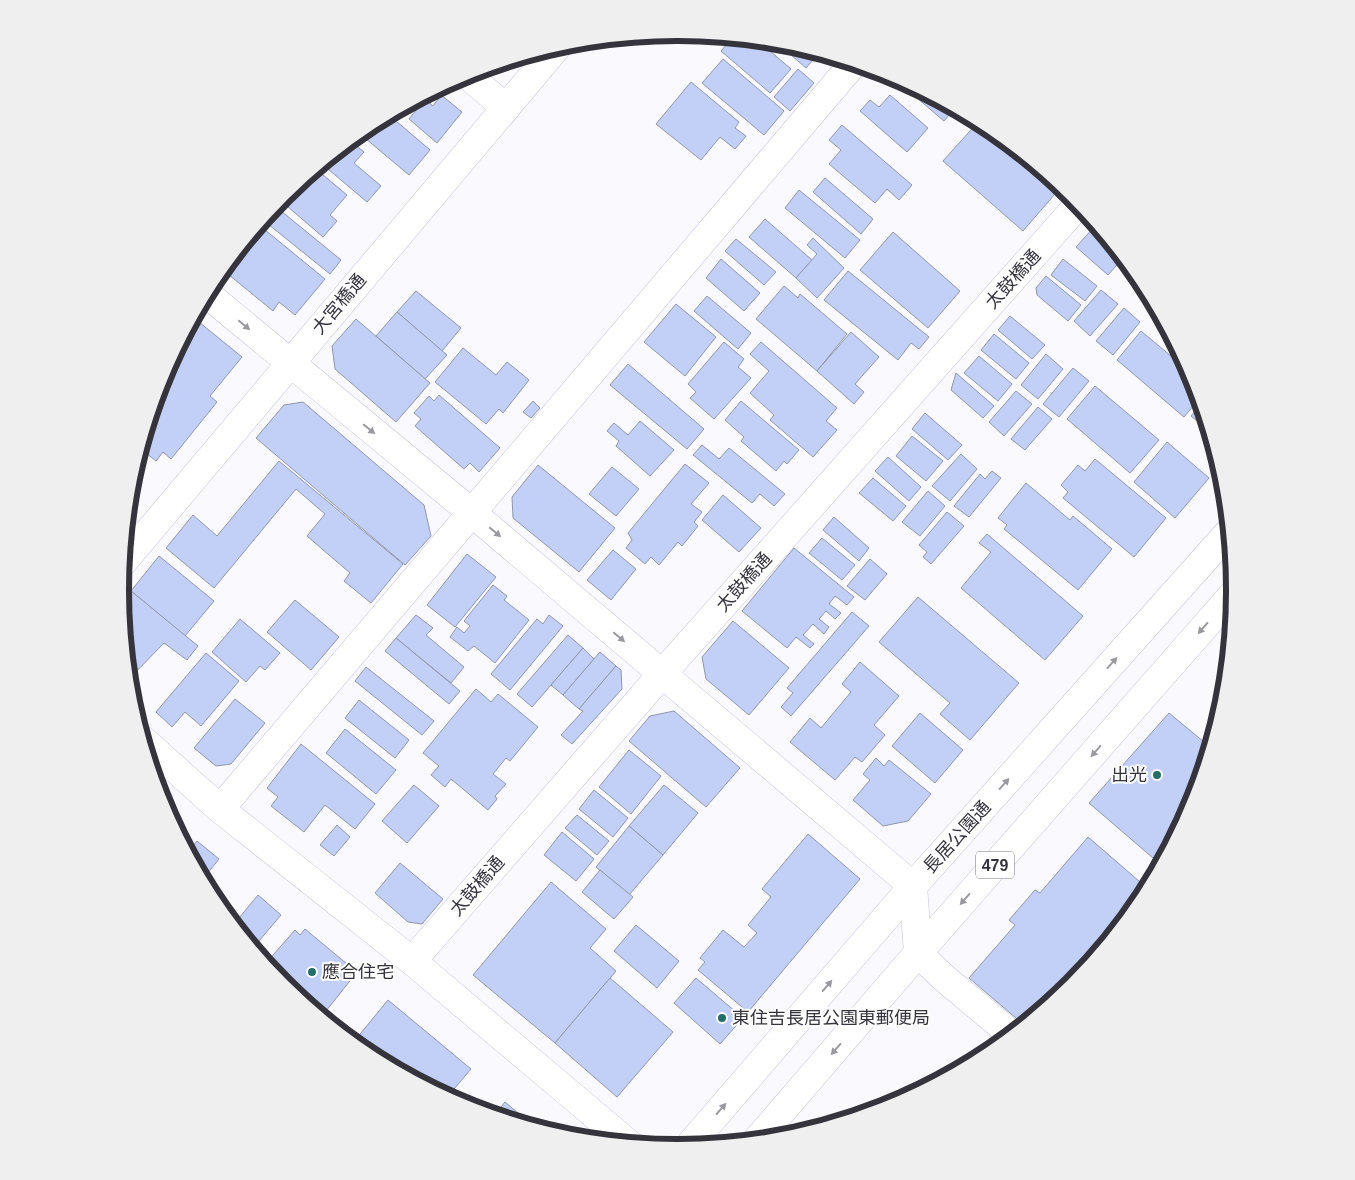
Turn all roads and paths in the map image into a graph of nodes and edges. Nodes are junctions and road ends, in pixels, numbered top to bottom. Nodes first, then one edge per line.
1 (549, 57) edge
2 (849, 69) edge
3 (474, 81) edge
4 (506, 108) junction
5 (1074, 210) edge
6 (213, 299) edge
7 (289, 363) junction
8 (471, 512) junction
9 (1224, 538) edge
10 (130, 554) edge
11 (1226, 603) edge
12 (662, 674) junction
13 (152, 748) edge
14 (220, 809) junction
15 (913, 886) junction
16 (918, 953) junction
17 (412, 961) junction
18 (1006, 1029) edge
19 (764, 1131) edge
20 (619, 1135) edge
21 (695, 1139) edge

1 - 4 main road, 大宮橋通
2 - 8 main road
3 - 4 main road
4 - 7 main road, 大宮橋通
5 - 12 main road, 太鼓橋通
6 -> 7 main road
7 -> 8 main road
7 - 10 main road, 大宮橋通
8 -> 12 main road
8 - 14 main road
15 -> 9 main road, 長居公園通 / 479
11 -> 16 main road, 479
12 - 15 main road
12 - 17 main road, 太鼓橋通
13 - 14 main road
14 - 17 main road
15 - 16 main road
21 -> 15 main road, 長居公園通 / 479
16 - 18 main road
16 -> 19 main road, 479
17 - 20 main road

